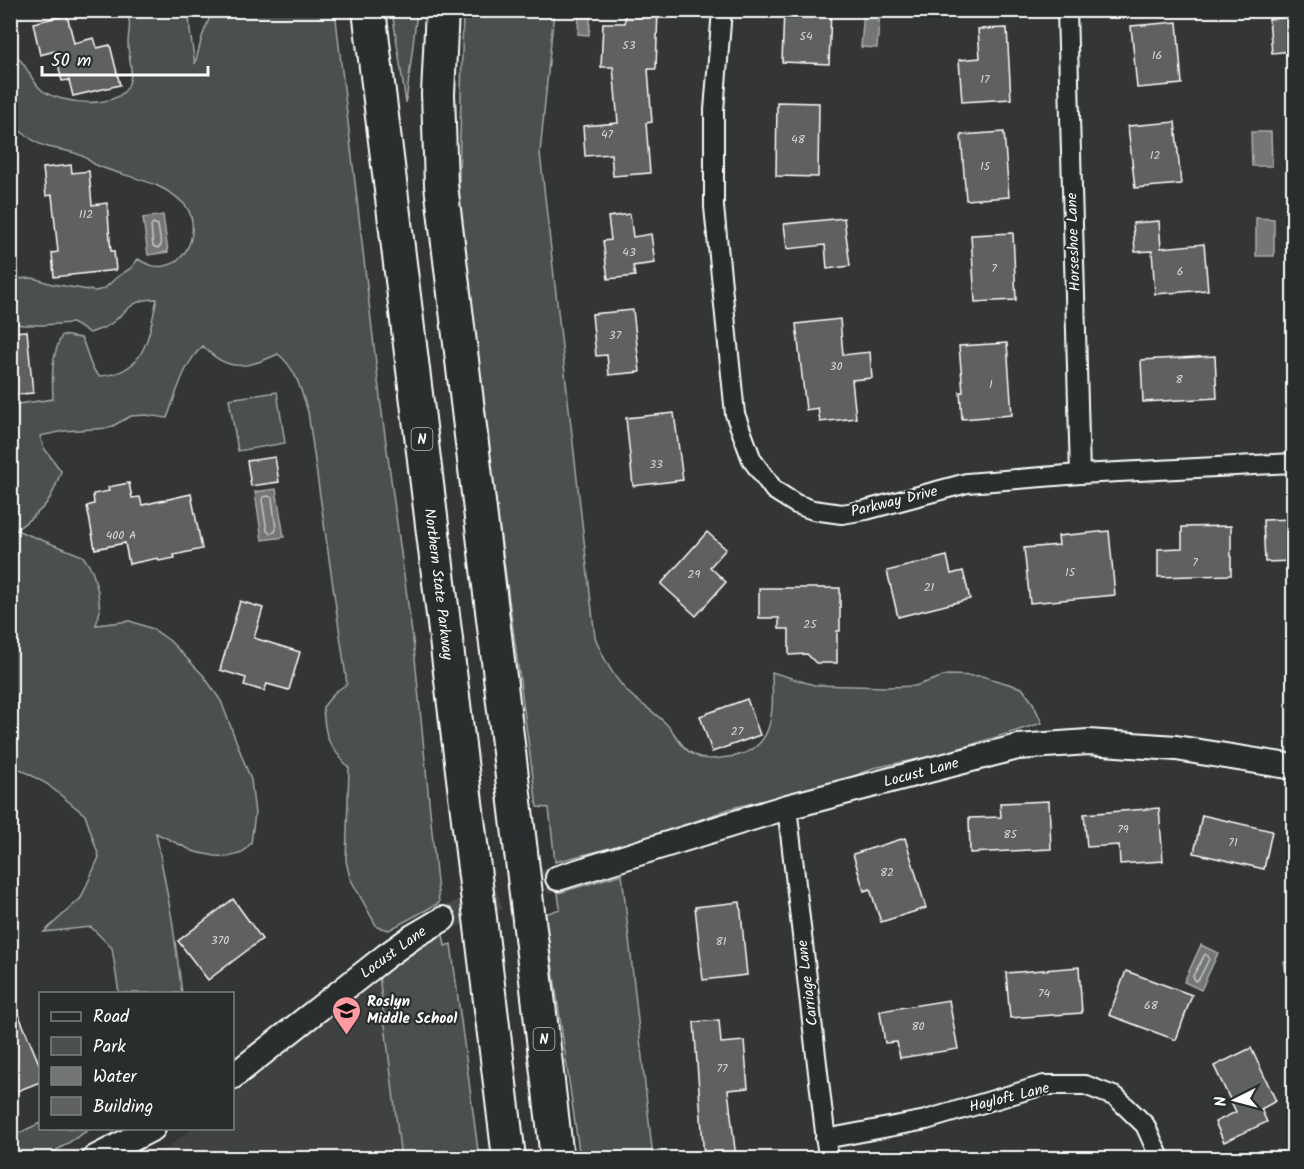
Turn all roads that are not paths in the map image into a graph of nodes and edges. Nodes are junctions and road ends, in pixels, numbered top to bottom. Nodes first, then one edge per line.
1 (369, 10) edge
2 (442, 10) edge
3 (722, 10) edge
4 (1067, 10) edge
5 (1293, 463) edge
6 (1080, 474) junction
7 (1293, 767) edge
8 (787, 807) junction
9 (558, 878) tunnel mouth
10 (443, 919) tunnel mouth
11 (234, 1075) edge
12 (149, 1130) edge
13 (825, 1139) junction
14 (95, 1158) edge
15 (509, 1158) edge
16 (557, 1158) edge
17 (828, 1158) edge
18 (1160, 1158) edge

1 - 15 highway, Northern State Parkway / N, bridge
2 - 16 highway, N, bridge
3 - 6 street, Parkway Drive
4 - 6 street, Horseshoe Lane
5 - 6 street, Parkway Drive
7 - 8 street, Locust Lane
8 - 9 street, Locust Lane
8 - 13 street, Carriage Lane
10 - 11 street, Locust Lane
12 - 14 street
13 - 17 street, Carriage Lane
13 - 18 street, Hayloft Lane

